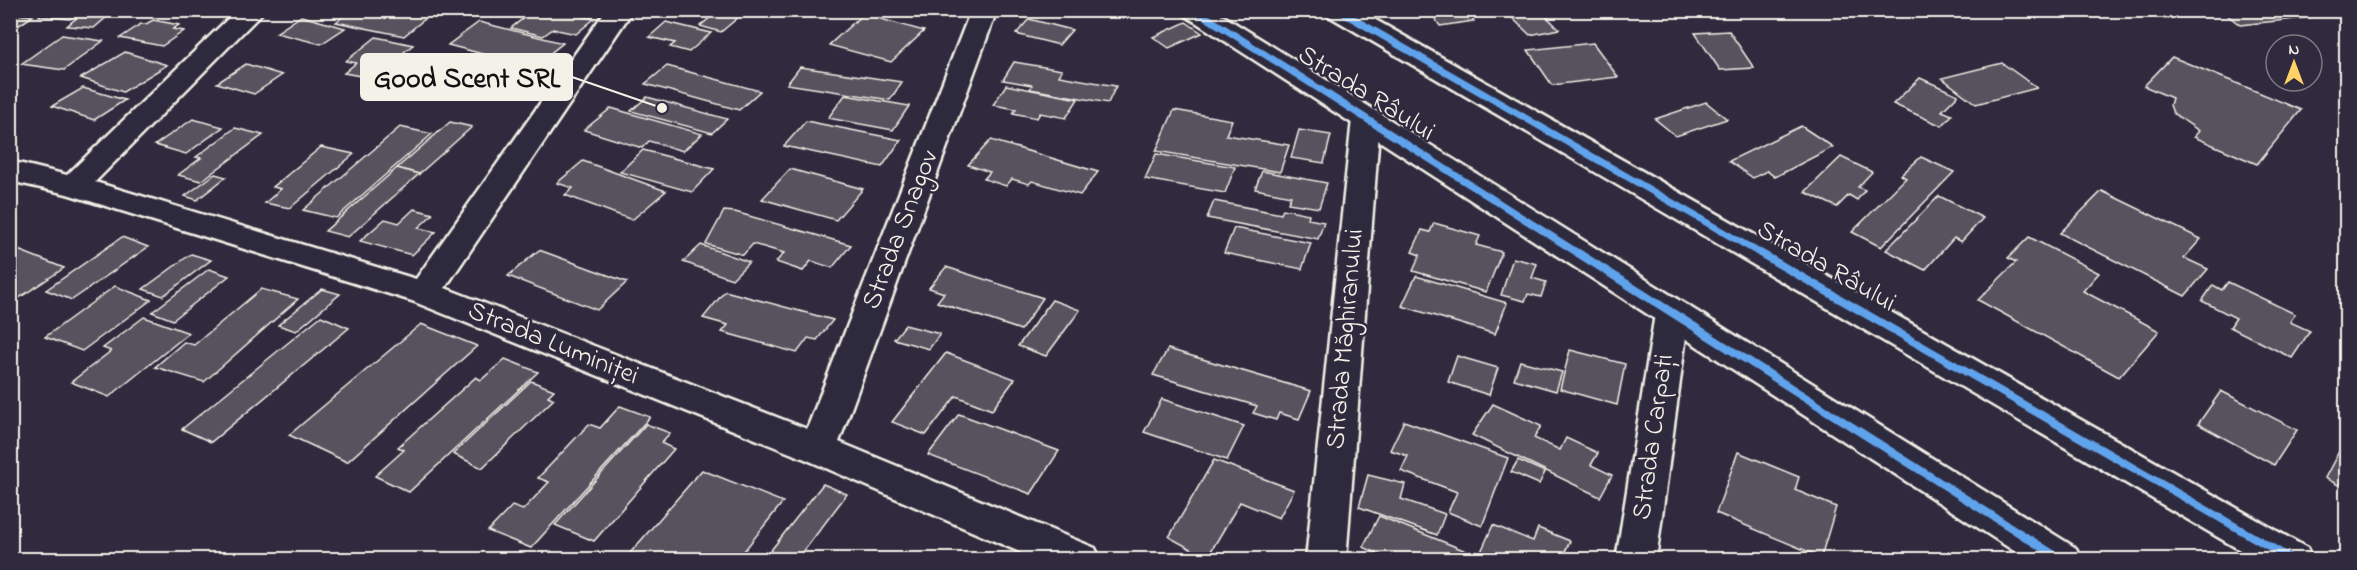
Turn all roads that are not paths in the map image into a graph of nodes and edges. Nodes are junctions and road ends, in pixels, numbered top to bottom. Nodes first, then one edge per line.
1 (252, 10) edge
2 (620, 10) edge
3 (984, 10) edge
4 (1195, 10) edge
5 (1338, 10) edge
6 (1366, 119) junction
7 (10, 171) edge
8 (73, 186) junction
9 (424, 293) junction
10 (1672, 314) junction
11 (818, 449) junction
12 (1082, 560) edge
13 (1326, 560) edge
14 (1636, 560) edge
15 (2062, 560) edge
16 (2293, 560) edge

1 - 8 street
2 - 9 street
3 - 11 street, Strada Snagov
4 - 6 street, Strada Râului
5 - 16 street, Strada Râului
6 - 10 street, Strada Râului
6 - 13 street, Strada Măghiranului
7 - 8 street, Strada Luminiței
8 - 9 street, Strada Luminiței
9 - 11 street, Strada Luminiței
10 - 14 street, Strada Carpați
10 - 15 street, Strada Râului
11 - 12 street, Strada Luminiței

